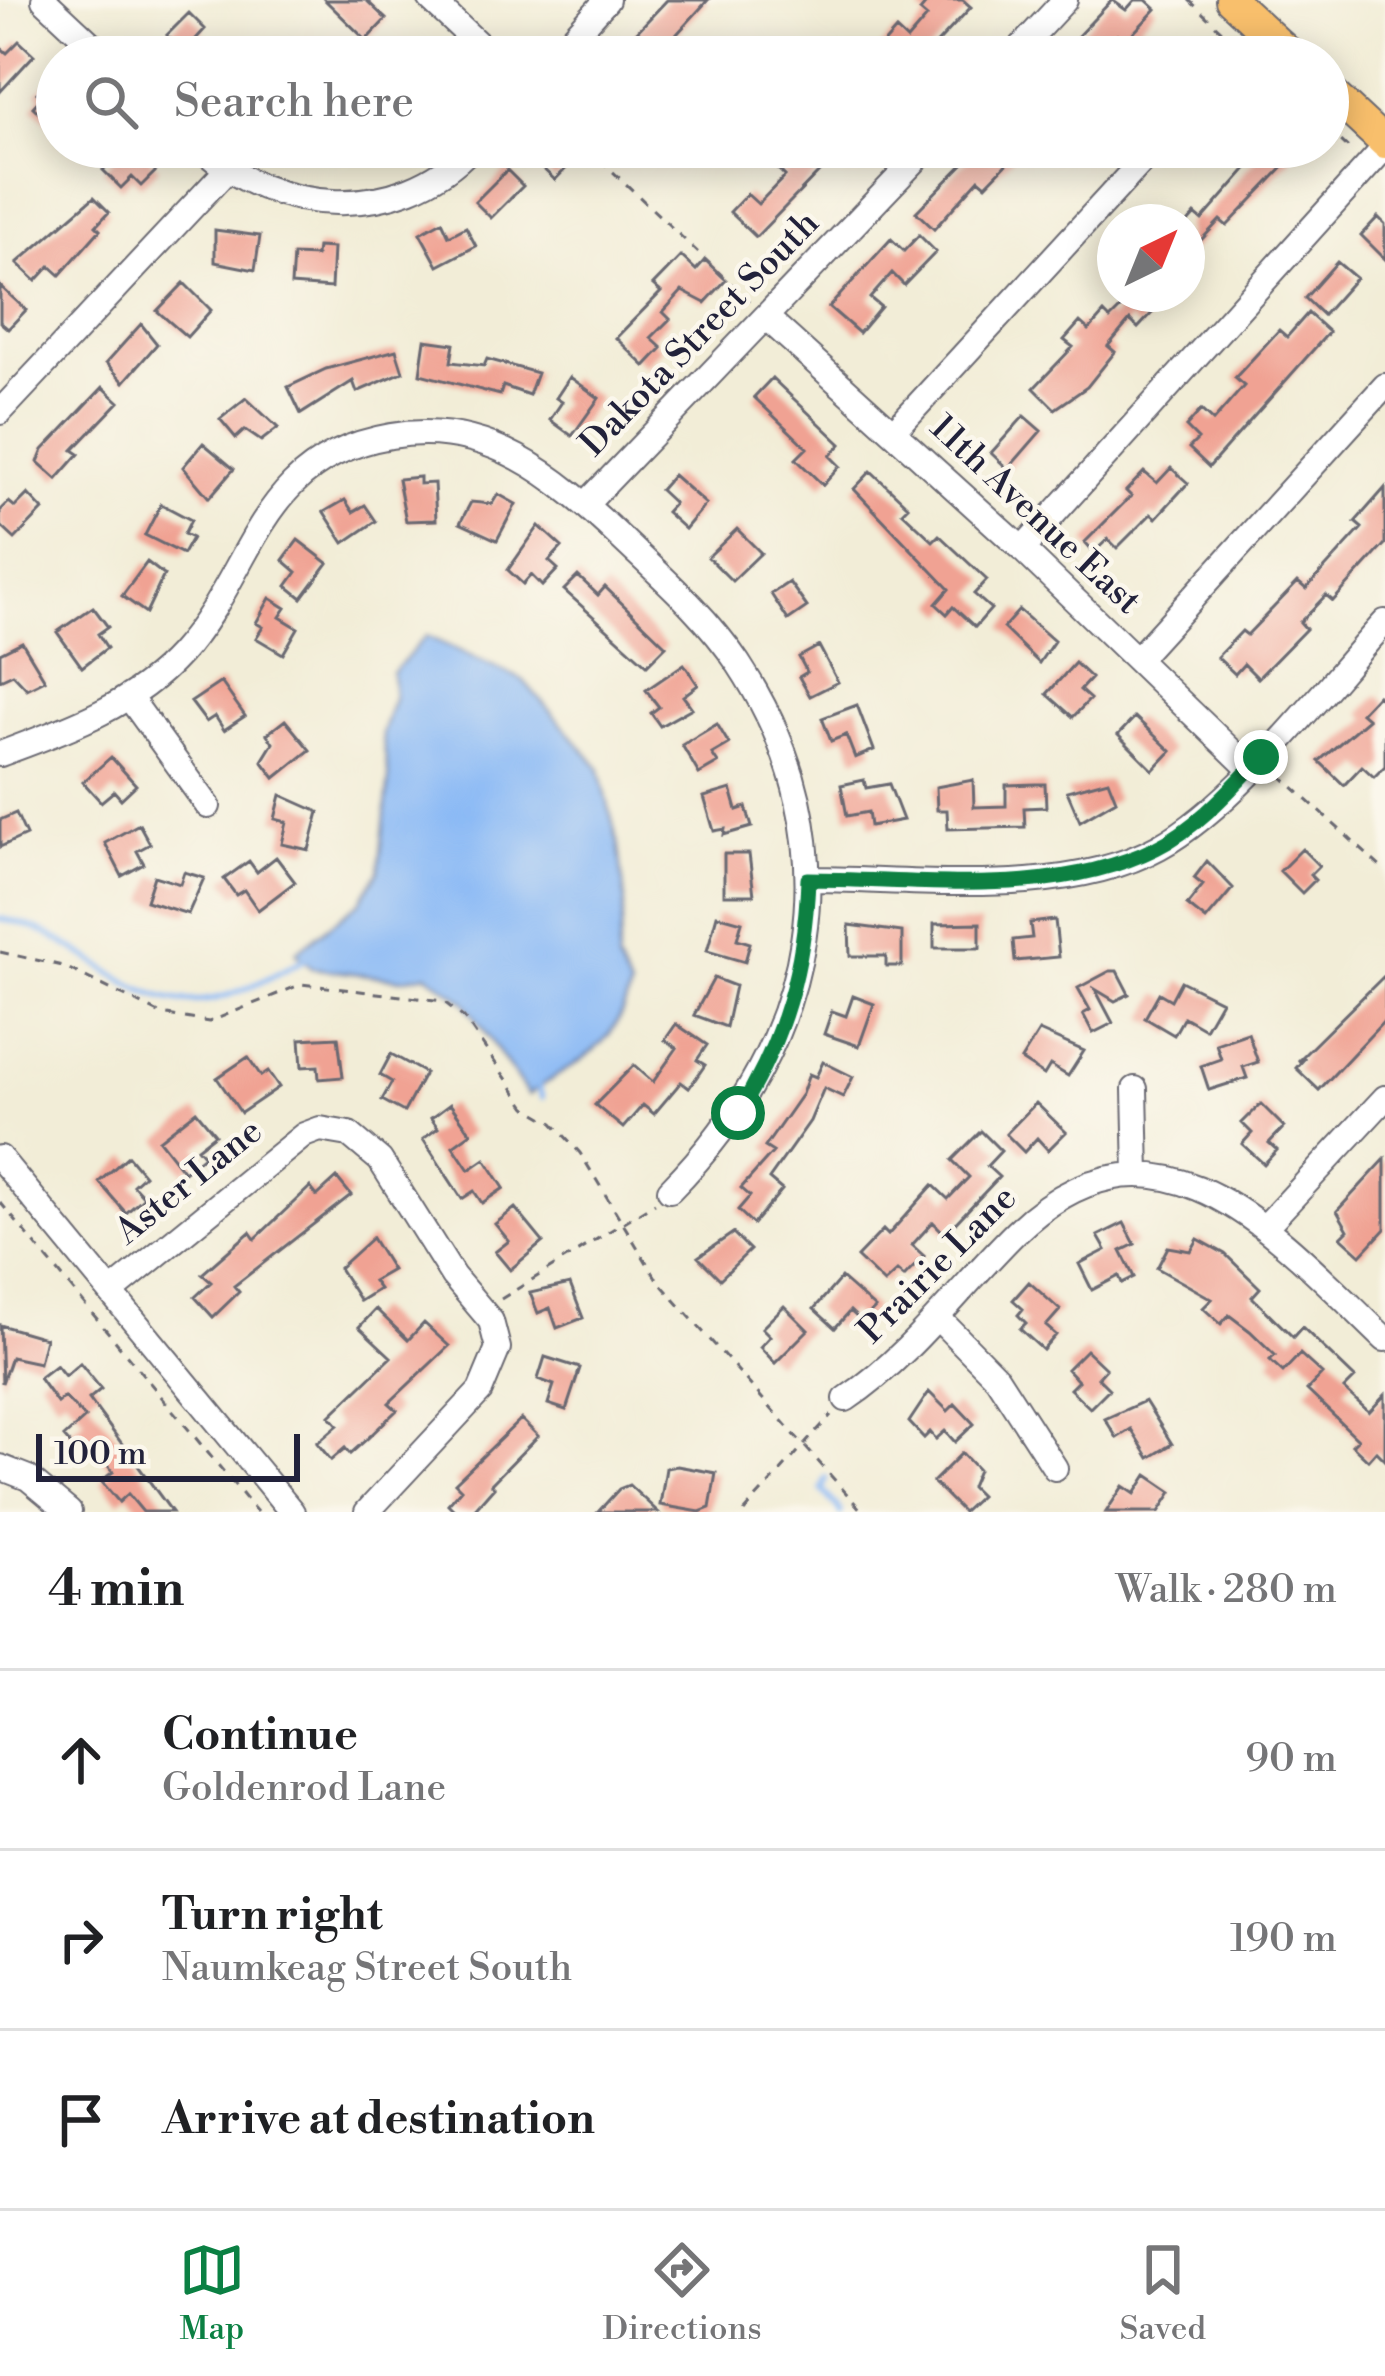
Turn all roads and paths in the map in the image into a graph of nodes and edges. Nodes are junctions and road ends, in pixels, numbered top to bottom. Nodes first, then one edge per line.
1 (44, 0) edge
2 (431, 0) edge
3 (608, 0) edge
4 (1065, 0) edge
5 (1189, 0) edge
6 (1232, 0) edge
7 (83, 36) edge
8 (470, 36) edge
9 (575, 36) edge
10 (1032, 36) edge
11 (1235, 36) edge
12 (1245, 36) edge
13 (1349, 110) edge
14 (1385, 145) edge
15 (223, 168) edge
16 (441, 168) edge
17 (609, 168) edge
18 (908, 168) edge
19 (1137, 168) edge
20 (226, 171) junction
21 (768, 319) junction
22 (1385, 386) edge
23 (0, 412) edge
24 (893, 432) junction
25 (586, 504) junction
26 (1022, 549) junction
27 (1385, 622) edge
28 (1137, 659) junction
29 (129, 698) junction
30 (0, 754) edge
31 (1255, 763) junction
32 (208, 806) dead end
33 (1385, 871) edge
34 (808, 879) junction
35 (0, 952) edge
36 (1136, 1089) dead end
37 (1385, 1098) edge
38 (0, 1158) edge
39 (1137, 1175) junction
40 (670, 1190) joint
41 (0, 1202) edge
42 (620, 1225) junction
43 (1266, 1226) junction
44 (111, 1292) junction
45 (484, 1310) junction
46 (937, 1317) junction
47 (1385, 1339) edge
48 (845, 1399) joint
49 (805, 1445) junction
50 (0, 1467) edge
51 (1055, 1468) dead end
52 (69, 1512) edge
53 (257, 1512) edge
54 (292, 1512) edge
55 (367, 1512) edge
56 (745, 1512) edge
57 (863, 1512) edge

1 - 7 street
2 - 8 street
3 - 9 street
4 - 10 street
5 - 11 path
6 - 12 main road
13 - 14 main road
14 - 26 street
15 - 20 street
16 - 20 street
17 - 21 path
18 - 21 street, Dakota Street South
19 - 24 street
20 - 23 street
21 - 24 street, 11th Avenue East
21 - 25 street, Dakota Street South
22 - 28 street
24 - 26 street, 11th Avenue East
25 - 29 street, Dakota Street South
25 - 34 street
26 - 28 street, 11th Avenue East
27 - 31 street
28 - 31 street, 11th Avenue East
29 - 30 street, Dakota Street South
29 - 32 street
31 - 33 path
31 - 34 street
34 - 40 street
35 - 42 path
36 - 39 street
37 - 43 street
38 - 44 street
39 - 43 street, Prairie Lane
39 - 46 street, Prairie Lane
40 - 42 path
41 - 53 path
42 - 45 path
42 - 49 path
43 - 47 street, Prairie Lane
44 - 45 street, Aster Lane
44 - 54 street
45 - 55 street, Aster Lane
46 - 48 street, Prairie Lane
46 - 51 street
48 - 49 path
49 - 56 path
49 - 57 path
50 - 52 street

